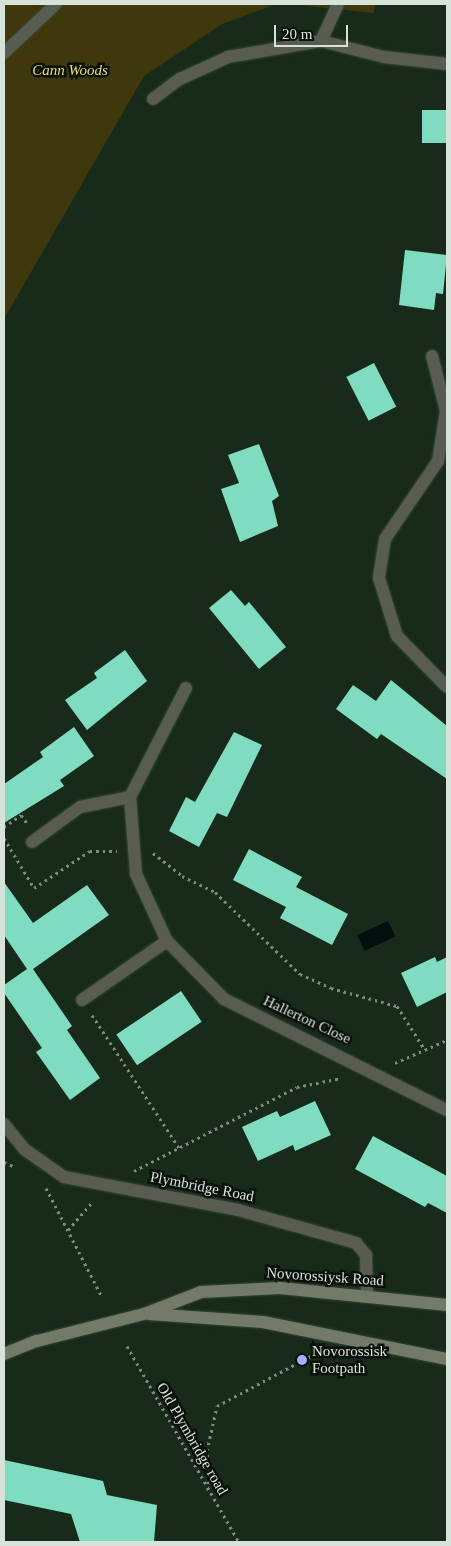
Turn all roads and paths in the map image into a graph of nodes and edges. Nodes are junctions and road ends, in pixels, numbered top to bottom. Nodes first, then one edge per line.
1 (56, 4) edge
2 (338, 4) edge
3 (321, 40) junction
4 (4, 53) edge
5 (447, 64) edge
6 (153, 99) dead end
7 (432, 356) dead end
8 (444, 439) edge
9 (447, 687) edge
10 (186, 688) dead end
11 (130, 797) junction
12 (4, 838) edge
13 (32, 842) dead end
14 (134, 850) junction
15 (167, 941) junction
16 (82, 1000) joint
17 (447, 1040) edge
18 (425, 1050) junction
19 (376, 1071) junction
20 (447, 1110) edge
21 (4, 1124) edge
22 (179, 1148) junction
23 (4, 1162) edge
24 (44, 1165) junction
25 (16, 1167) dead end
26 (107, 1185) junction
27 (68, 1230) junction
28 (367, 1295) junction
29 (102, 1297) dead end
30 (447, 1305) edge
31 (144, 1314) junction
32 (346, 1338) junction
33 (127, 1346) dead end
34 (4, 1354) edge
35 (447, 1359) edge
36 (208, 1490) junction
37 (239, 1542) edge

1 - 4 street
2 - 3 street
3 - 5 street
3 - 6 street
7 - 8 street
8 - 9 street
10 - 11 street
11 - 13 street
11 - 14 street, Hallerton Close
12 - 14 path
14 - 15 street, Hallerton Close
14 - 18 path
15 - 16 street
15 - 19 street, Hallerton Close
16 - 22 path
17 - 18 path
18 - 19 path
19 - 20 street, Hallerton Close
19 - 22 path
21 - 24 street, Plymbridge Road
22 - 26 path
23 - 25 path
24 - 26 street, Plymbridge Road
24 - 27 path
26 - 27 path
26 - 28 street, Plymbridge Road
27 - 29 path
28 - 30 main road, Novorossiysk Road
28 - 31 main road, Novorossiysk Road
31 - 32 main road, Novorossiysk Road
31 - 34 main road, Novorossiysk Road
32 - 35 main road, Novorossiysk Road
32 - 36 path
33 - 36 path, Old Plymbridge road
36 - 37 path, Old Plymbridge road

